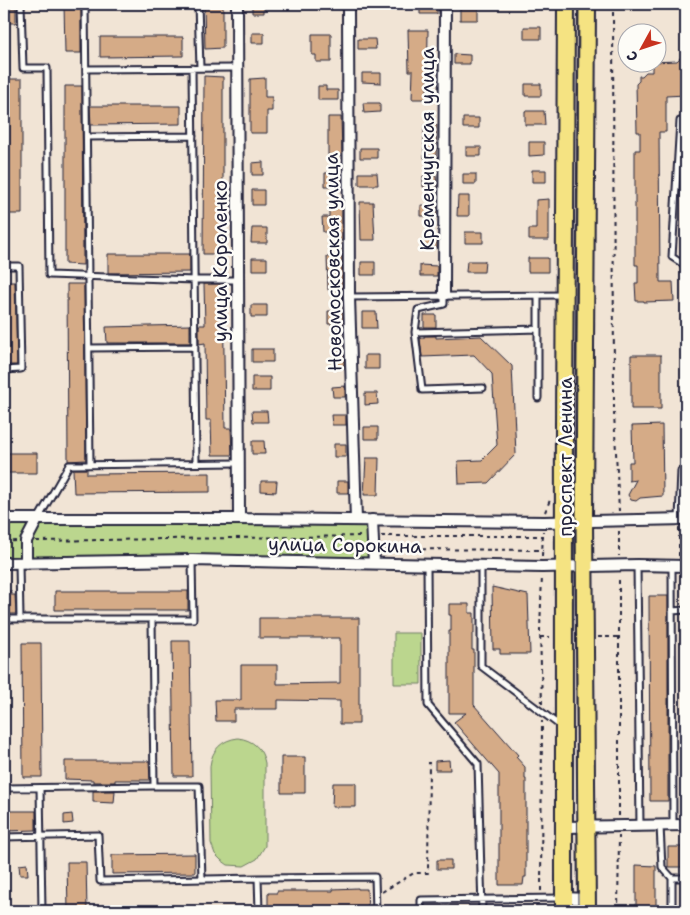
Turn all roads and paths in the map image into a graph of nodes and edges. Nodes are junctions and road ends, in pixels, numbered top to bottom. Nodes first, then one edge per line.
1 (21, 4) edge
2 (85, 4) edge
3 (198, 4) edge
4 (237, 4) edge
5 (348, 4) edge
6 (445, 4) edge
7 (566, 4) edge
8 (587, 4) edge
9 (613, 4) edge
10 (192, 68) junction
11 (200, 68) junction
12 (236, 68) junction
13 (86, 69) junction
14 (686, 121) edge
15 (193, 136) junction
16 (87, 137) junction
17 (4, 266) edge
18 (686, 266) edge
19 (88, 277) junction
20 (195, 280) junction
21 (237, 280) junction
22 (444, 295) junction
23 (538, 296) junction
24 (566, 296) junction
25 (586, 296) junction
26 (349, 297) junction
27 (538, 329) junction
28 (415, 332) junction
29 (195, 347) junction
30 (89, 348) junction
31 (4, 370) edge
32 (483, 388) dead end
33 (538, 398) dead end
34 (196, 463) junction
35 (238, 463) junction
36 (90, 464) junction
37 (686, 471) edge
38 (4, 519) edge
39 (239, 519) junction
40 (619, 519) junction
41 (683, 519) edge
42 (37, 520) junction
43 (356, 520) junction
44 (372, 520) junction
45 (584, 520) junction
46 (563, 521) junction
47 (373, 536) junction
48 (543, 536) dead end
49 (26, 541) junction
50 (4, 542) edge
51 (374, 548) junction
52 (542, 550) dead end
53 (192, 560) junction
54 (4, 563) edge
55 (22, 563) junction
56 (374, 563) junction
57 (427, 564) junction
58 (481, 565) junction
59 (619, 565) junction
60 (637, 565) junction
61 (563, 566) junction
62 (584, 566) junction
63 (679, 566) edge
64 (672, 610) junction
65 (686, 610) edge
66 (4, 619) edge
67 (20, 619) junction
68 (152, 619) junction
69 (575, 729) junction
70 (429, 762) dead end
71 (154, 786) junction
72 (4, 788) edge
73 (40, 788) junction
74 (660, 825) junction
75 (673, 825) junction
76 (686, 825) edge
77 (619, 826) junction
78 (640, 826) junction
79 (564, 827) junction
80 (587, 827) junction
81 (40, 836) junction
82 (4, 837) edge
83 (258, 878) junction
84 (672, 878) junction
85 (686, 878) edge
86 (202, 879) junction
87 (375, 896) junction
88 (482, 898) junction
89 (564, 905) edge
90 (587, 905) edge
91 (42, 911) edge
92 (259, 911) edge
93 (376, 911) edge
94 (421, 911) edge
95 (482, 911) edge
96 (618, 911) edge
97 (672, 911) edge

1 - 19 lane
2 - 13 lane
3 - 11 lane
4 - 12 street, улица Короленко
5 - 26 street, Новомосковская улица
6 - 22 street, Кременчугская улица
7 - 24 main road, проспект Ленина
8 - 25 main road, проспект Ленина
9 - 40 path
10 - 11 lane
10 - 13 lane
10 - 15 lane
11 - 12 lane
12 - 21 street, улица Короленко
13 - 16 lane
14 - 18 lane
15 - 16 lane
15 - 20 lane
16 - 19 lane
17 - 31 lane
19 - 20 lane
19 - 30 lane
20 - 21 lane
20 - 29 lane
21 - 35 street, улица Короленко
22 - 23 lane
22 - 26 lane
22 - 28 lane
23 - 24 lane
23 - 27 lane
24 - 25 street
24 - 46 main road, проспект Ленина
25 - 45 main road, проспект Ленина
26 - 43 street, Новомосковская улица
27 - 28 lane
27 - 33 lane
28 - 32 lane
29 - 30 lane
29 - 34 lane
30 - 36 lane
34 - 35 lane
34 - 36 lane
35 - 39 street, улица Короленко
36 - 42 lane
37 - 41 lane
38 - 42 street, улица Сорокина
39 - 42 street, улица Сорокина
39 - 43 street, улица Сорокина
40 - 41 street, улица Сорокина
40 - 45 street, улица Сорокина
40 - 59 path
41 - 63 path
42 - 49 street
43 - 44 street, улица Сорокина
44 - 46 street, улица Сорокина
44 - 47 street
45 - 46 street, улица Сорокина
45 - 62 main road, проспект Ленина
46 - 61 main road, проспект Ленина
47 - 48 path
47 - 49 path
47 - 51 street
49 - 50 path
49 - 55 street
51 - 52 path
51 - 56 street
53 - 55 street, улица Сорокина
53 - 56 street, улица Сорокина
53 - 68 lane
54 - 55 street, улица Сорокина
55 - 67 lane
56 - 57 street, улица Сорокина
57 - 58 street, улица Сорокина
57 - 88 lane
58 - 61 street, улица Сорокина
58 - 69 lane
59 - 60 street, улица Сорокина
59 - 62 street, улица Сорокина
59 - 77 path
60 - 63 street, улица Сорокина
60 - 78 lane
61 - 62 street, улица Сорокина
61 - 69 main road, проспект Ленина
62 - 69 main road, проспект Ленина
63 - 64 lane
64 - 65 lane
64 - 75 lane
66 - 67 lane
67 - 68 lane
68 - 71 lane
69 - 79 main road, проспект Ленина
69 - 80 main road, проспект Ленина
70 - 87 path
71 - 73 lane
71 - 86 lane
72 - 73 lane
73 - 81 lane
74 - 75 street
74 - 78 street
74 - 84 lane
75 - 76 street
77 - 78 street
77 - 80 street
77 - 96 path
79 - 80 street
79 - 89 main road, проспект Ленина
80 - 90 main road, проспект Ленина
81 - 82 lane
81 - 86 lane
81 - 91 lane
83 - 86 lane
83 - 87 lane
83 - 92 lane
84 - 85 lane
84 - 97 lane
87 - 93 lane
88 - 89 lane
88 - 94 lane
88 - 95 lane
89 - 90 street

